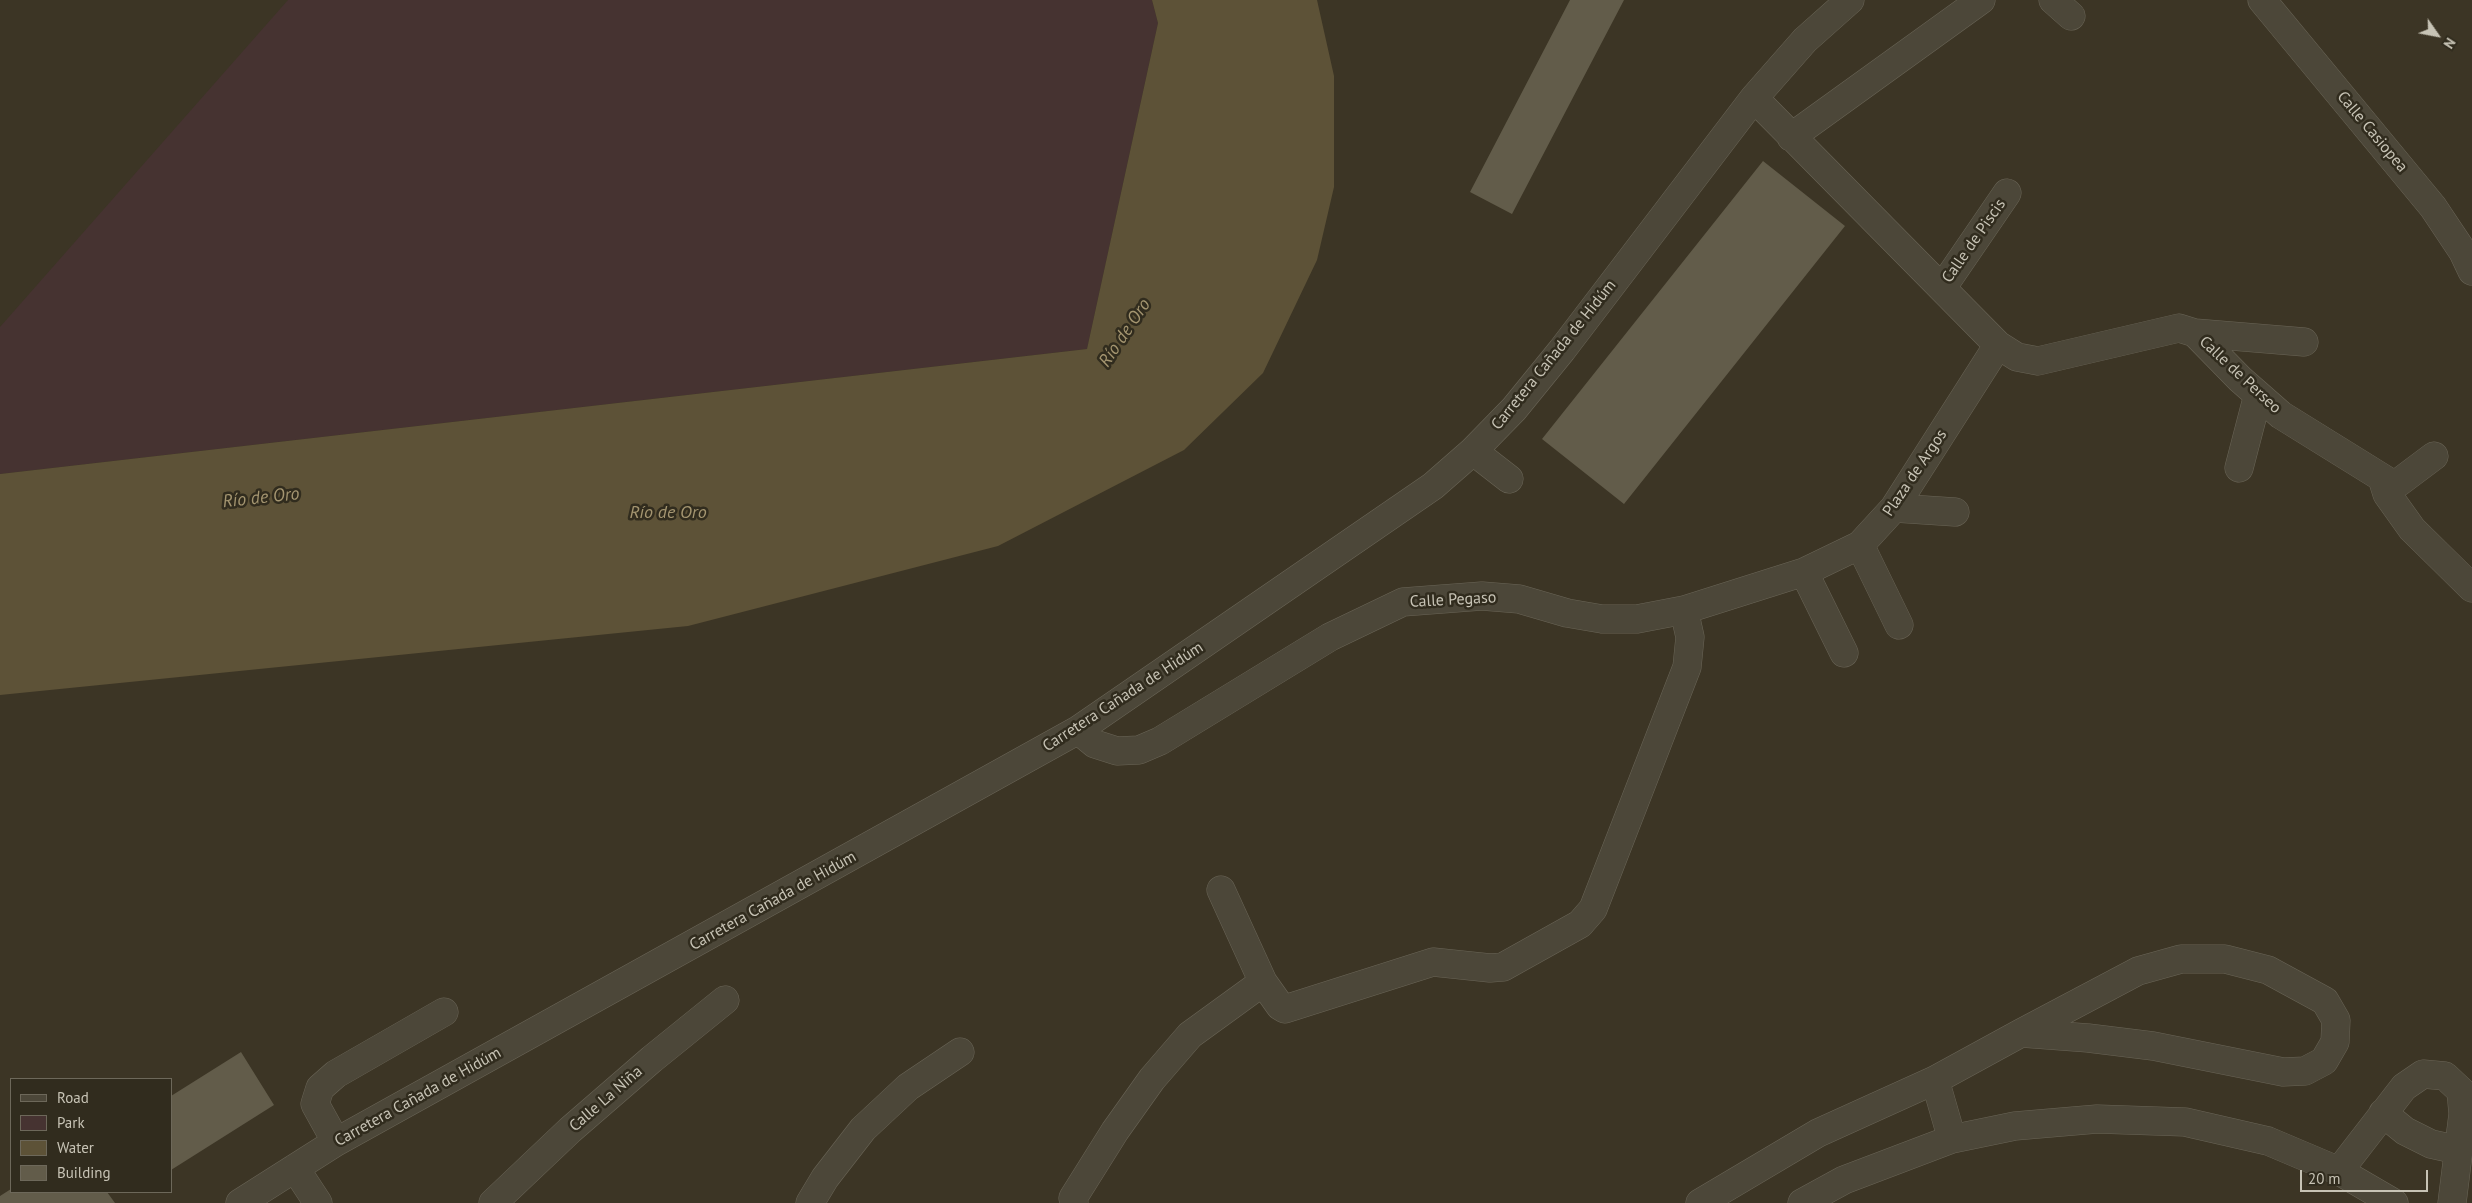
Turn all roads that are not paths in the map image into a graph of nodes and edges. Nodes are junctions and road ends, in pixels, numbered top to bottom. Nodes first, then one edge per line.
1 (1850, 0) edge
2 (1981, 0) edge
3 (2262, 0) edge
4 (1754, 98) junction
5 (1791, 137) junction
6 (2007, 193) dead end
7 (2472, 271) edge
8 (1942, 288) junction
9 (2195, 334) junction
10 (2304, 342) dead end
11 (1998, 345) junction
12 (2258, 395) junction
13 (1473, 451) junction
14 (2434, 456) dead end
15 (2239, 468) dead end
16 (2382, 478) junction
17 (1509, 479) dead end
18 (1894, 508) junction
19 (1955, 512) dead end
20 (1860, 546) junction
21 (1804, 572) junction
22 (2472, 588) edge
23 (1684, 610) junction
24 (1899, 625) dead end
25 (1844, 653) dead end
26 (1078, 730) junction
27 (1221, 890) dead end
28 (1262, 982) junction
29 (725, 1000) dead end
30 (444, 1012) dead end
31 (2021, 1033) junction
32 (960, 1052) dead end
33 (1935, 1080) junction
34 (2383, 1113) junction
35 (1952, 1139) junction
36 (336, 1142) junction
37 (2458, 1150) junction
38 (296, 1168) junction
39 (2339, 1171) junction
40 (240, 1203) edge
41 (318, 1203) edge
42 (493, 1203) edge
43 (810, 1203) edge
44 (1074, 1203) edge
45 (1700, 1203) edge
46 (1802, 1203) edge
47 (2394, 1203) edge
48 (2452, 1203) edge

1 - 4 street, Carretera Cañada de Hidúm
2 - 5 street
3 - 7 street, Calle Casiopea
4 - 5 street, Calle de Perseo
4 - 13 street, Carretera Cañada de Hidúm
5 - 8 street, Calle de Perseo
6 - 8 street, Calle de Piscis
8 - 11 street, Calle de Perseo
9 - 10 street
9 - 11 street, Calle de Perseo
9 - 12 street, Calle de Perseo
11 - 18 street, Plaza de Argos
12 - 15 street
12 - 16 street, Calle de Perseo
13 - 17 street
13 - 26 street, Carretera Cañada de Hidúm
14 - 16 street
16 - 22 street
18 - 19 street
18 - 20 street, Plaza de Argos
20 - 21 street, Plaza de Argos
20 - 24 street
21 - 23 street, Calle Pegaso
21 - 25 street
23 - 26 street, Calle Pegaso
23 - 28 street
26 - 36 street, Carretera Cañada de Hidúm
27 - 28 street
28 - 44 street
29 - 42 street, Calle La Niña
30 - 36 street
31 - 31 street
31 - 33 street
32 - 43 street
33 - 35 street
33 - 45 street
34 - 37 street
34 - 37 street
34 - 39 street
35 - 39 street
35 - 46 street
36 - 38 street, Carretera Cañada de Hidúm
37 - 48 street
38 - 40 street, Carretera Cañada de Hidúm
38 - 41 street
39 - 47 street

